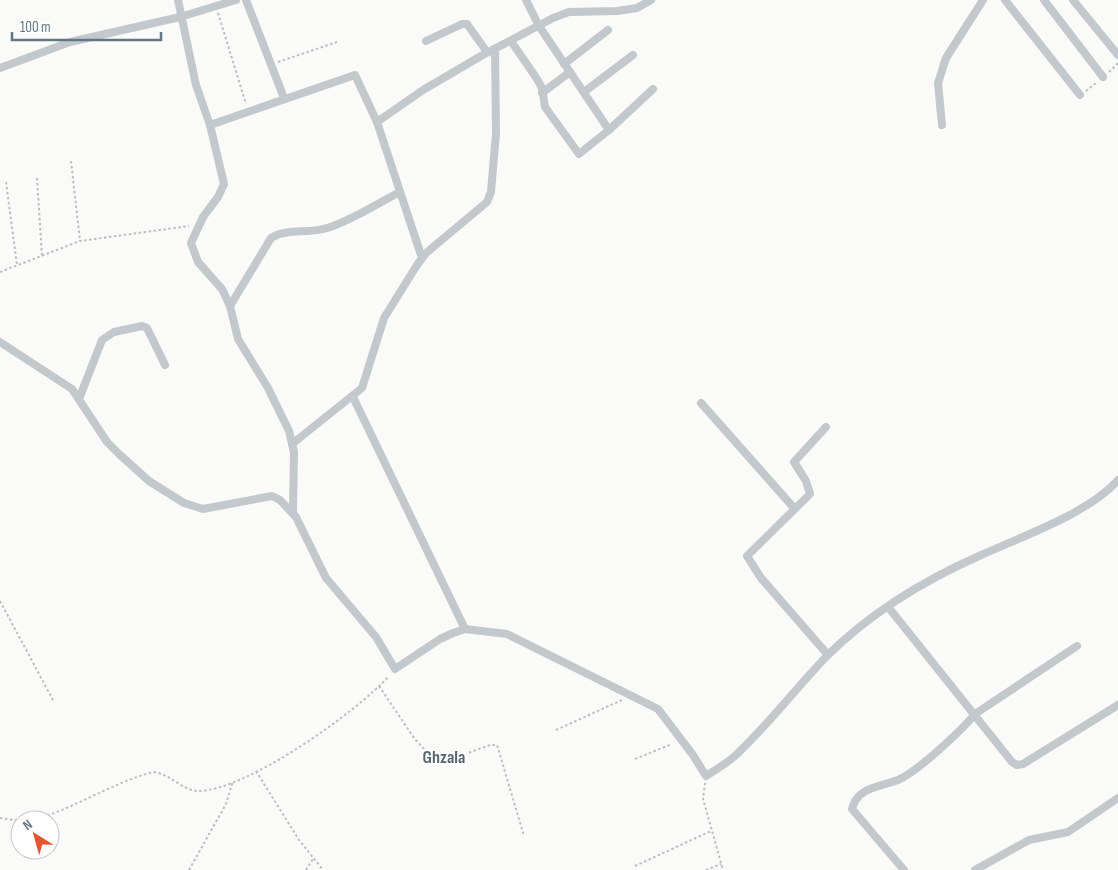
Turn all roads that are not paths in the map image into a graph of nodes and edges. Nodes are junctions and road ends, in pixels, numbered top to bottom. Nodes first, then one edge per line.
1 (178, 0) edge
2 (236, 0) edge
3 (246, 0) edge
4 (651, 0) edge
5 (983, 0) edge
6 (1005, 0) edge
7 (1044, 0) edge
8 (1073, 0) edge
9 (529, 2) edge
10 (180, 17) junction
11 (539, 26) junction
12 (608, 30) dead end
13 (426, 41) dead end
14 (511, 41) junction
15 (491, 51) junction
16 (633, 55) dead end
17 (1118, 55) edge
18 (564, 64) junction
19 (0, 68) edge
20 (570, 72) junction
21 (1103, 77) dead end
22 (653, 89) dead end
23 (584, 92) junction
24 (542, 93) junction
25 (1080, 94) dead end
26 (284, 98) junction
27 (377, 122) junction
28 (210, 125) junction
29 (942, 125) dead end
30 (609, 130) junction
31 (400, 192) junction
32 (422, 258) junction
33 (230, 306) junction
34 (0, 342) edge
35 (165, 365) dead end
36 (353, 397) junction
37 (79, 400) junction
38 (701, 403) dead end
39 (826, 427) dead end
40 (292, 444) junction
41 (1118, 480) edge
42 (794, 508) junction
43 (293, 513) junction
44 (889, 608) junction
45 (465, 630) junction
46 (1077, 646) dead end
47 (828, 655) junction
48 (1118, 705) edge
49 (975, 714) junction
50 (1118, 798) edge
51 (904, 870) edge
52 (975, 870) edge

1 - 10 street
2 - 10 street
3 - 26 street
4 - 11 street
5 - 29 street
6 - 25 street
7 - 21 street
8 - 17 street
9 - 11 street
10 - 19 street
10 - 28 street
11 - 14 street
11 - 18 street
12 - 18 street
13 - 15 street
14 - 15 street
14 - 24 street
15 - 27 street
15 - 32 street
16 - 23 street
18 - 20 street
20 - 23 street
20 - 24 street
22 - 30 street
23 - 30 street
24 - 30 street
26 - 27 street
26 - 28 street
27 - 31 street
28 - 33 street
31 - 32 street
31 - 33 street
32 - 36 street
33 - 40 street
34 - 37 street
35 - 37 street
36 - 40 street
36 - 45 street
37 - 43 street
38 - 42 street
39 - 42 street
40 - 43 street
41 - 44 street
42 - 47 street
43 - 45 street
44 - 47 street
44 - 49 street
45 - 47 street
46 - 49 street
48 - 49 street
49 - 51 street
50 - 52 street

